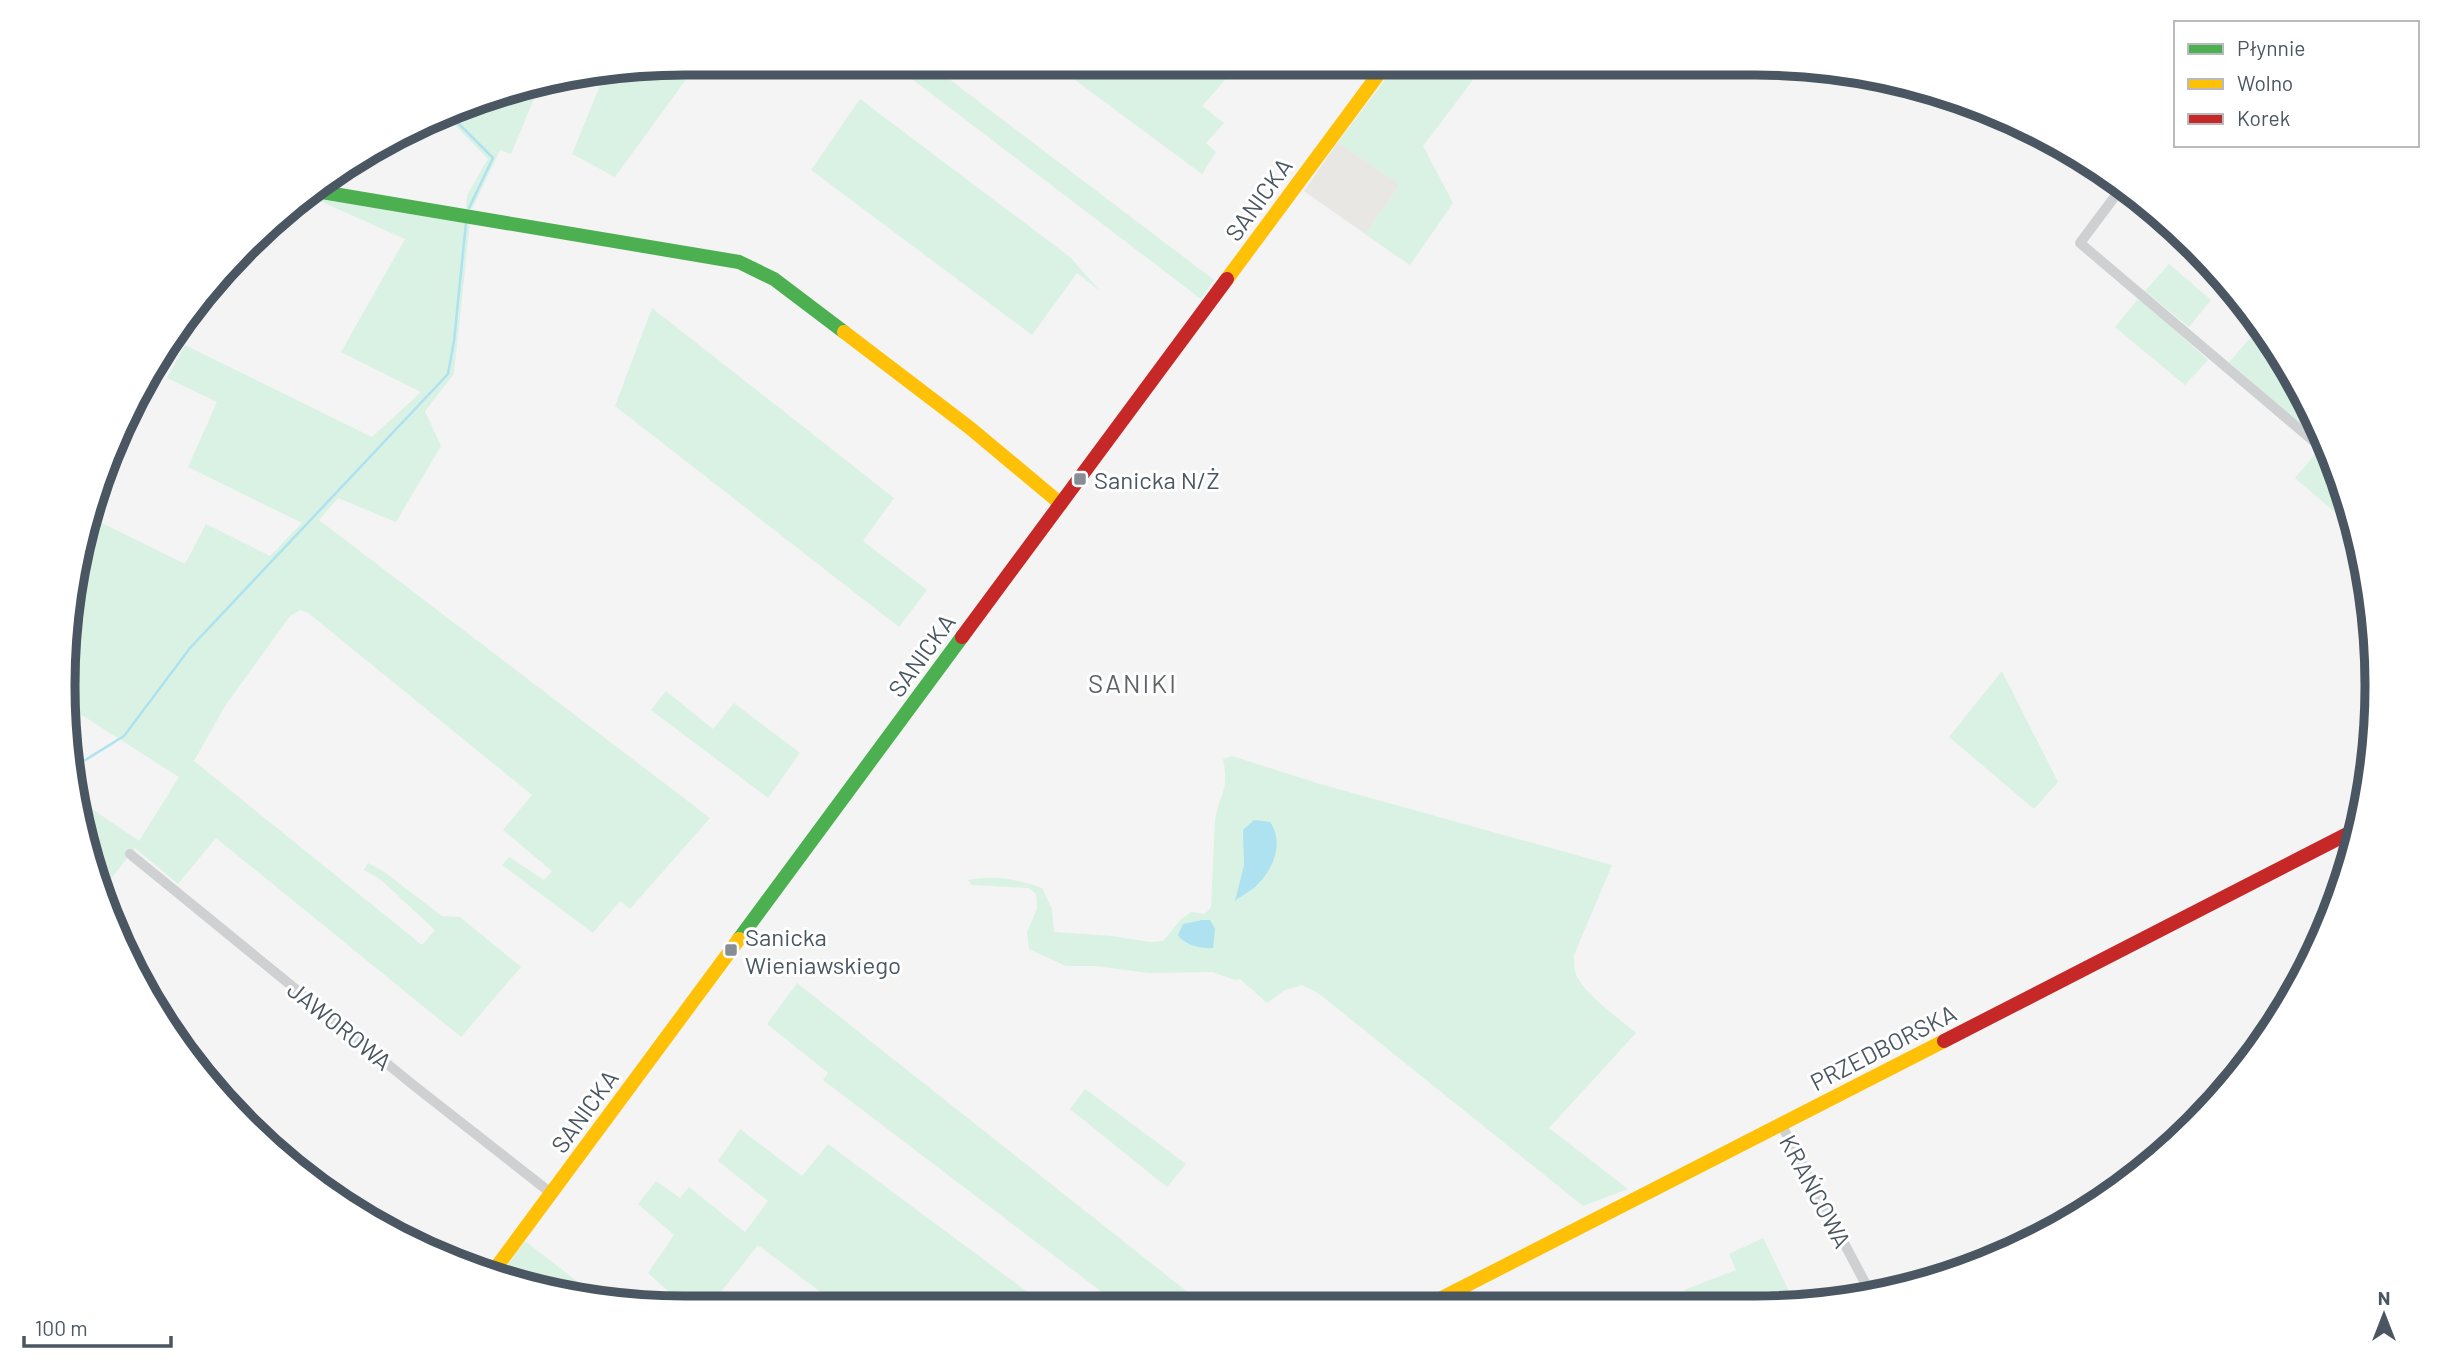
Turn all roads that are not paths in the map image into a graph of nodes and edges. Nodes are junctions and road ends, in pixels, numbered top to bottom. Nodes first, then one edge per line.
1 (1378, 75) edge
2 (326, 193) edge
3 (2117, 194) edge
4 (2313, 440) edge
5 (1061, 504) junction
6 (2346, 835) edge
7 (130, 854) dead end
8 (1781, 1124) junction
9 (551, 1193) junction
10 (497, 1266) edge
11 (1866, 1285) edge
12 (1446, 1296) edge

1 - 5 street, SANICKA
2 - 5 street
3 - 4 street
5 - 9 street, SANICKA
6 - 8 street, PRZEDBORSKA
7 - 9 street, JAWOROWA
8 - 11 street, KRAŃCOWA
8 - 12 street, PRZEDBORSKA
9 - 10 street, SANICKA

